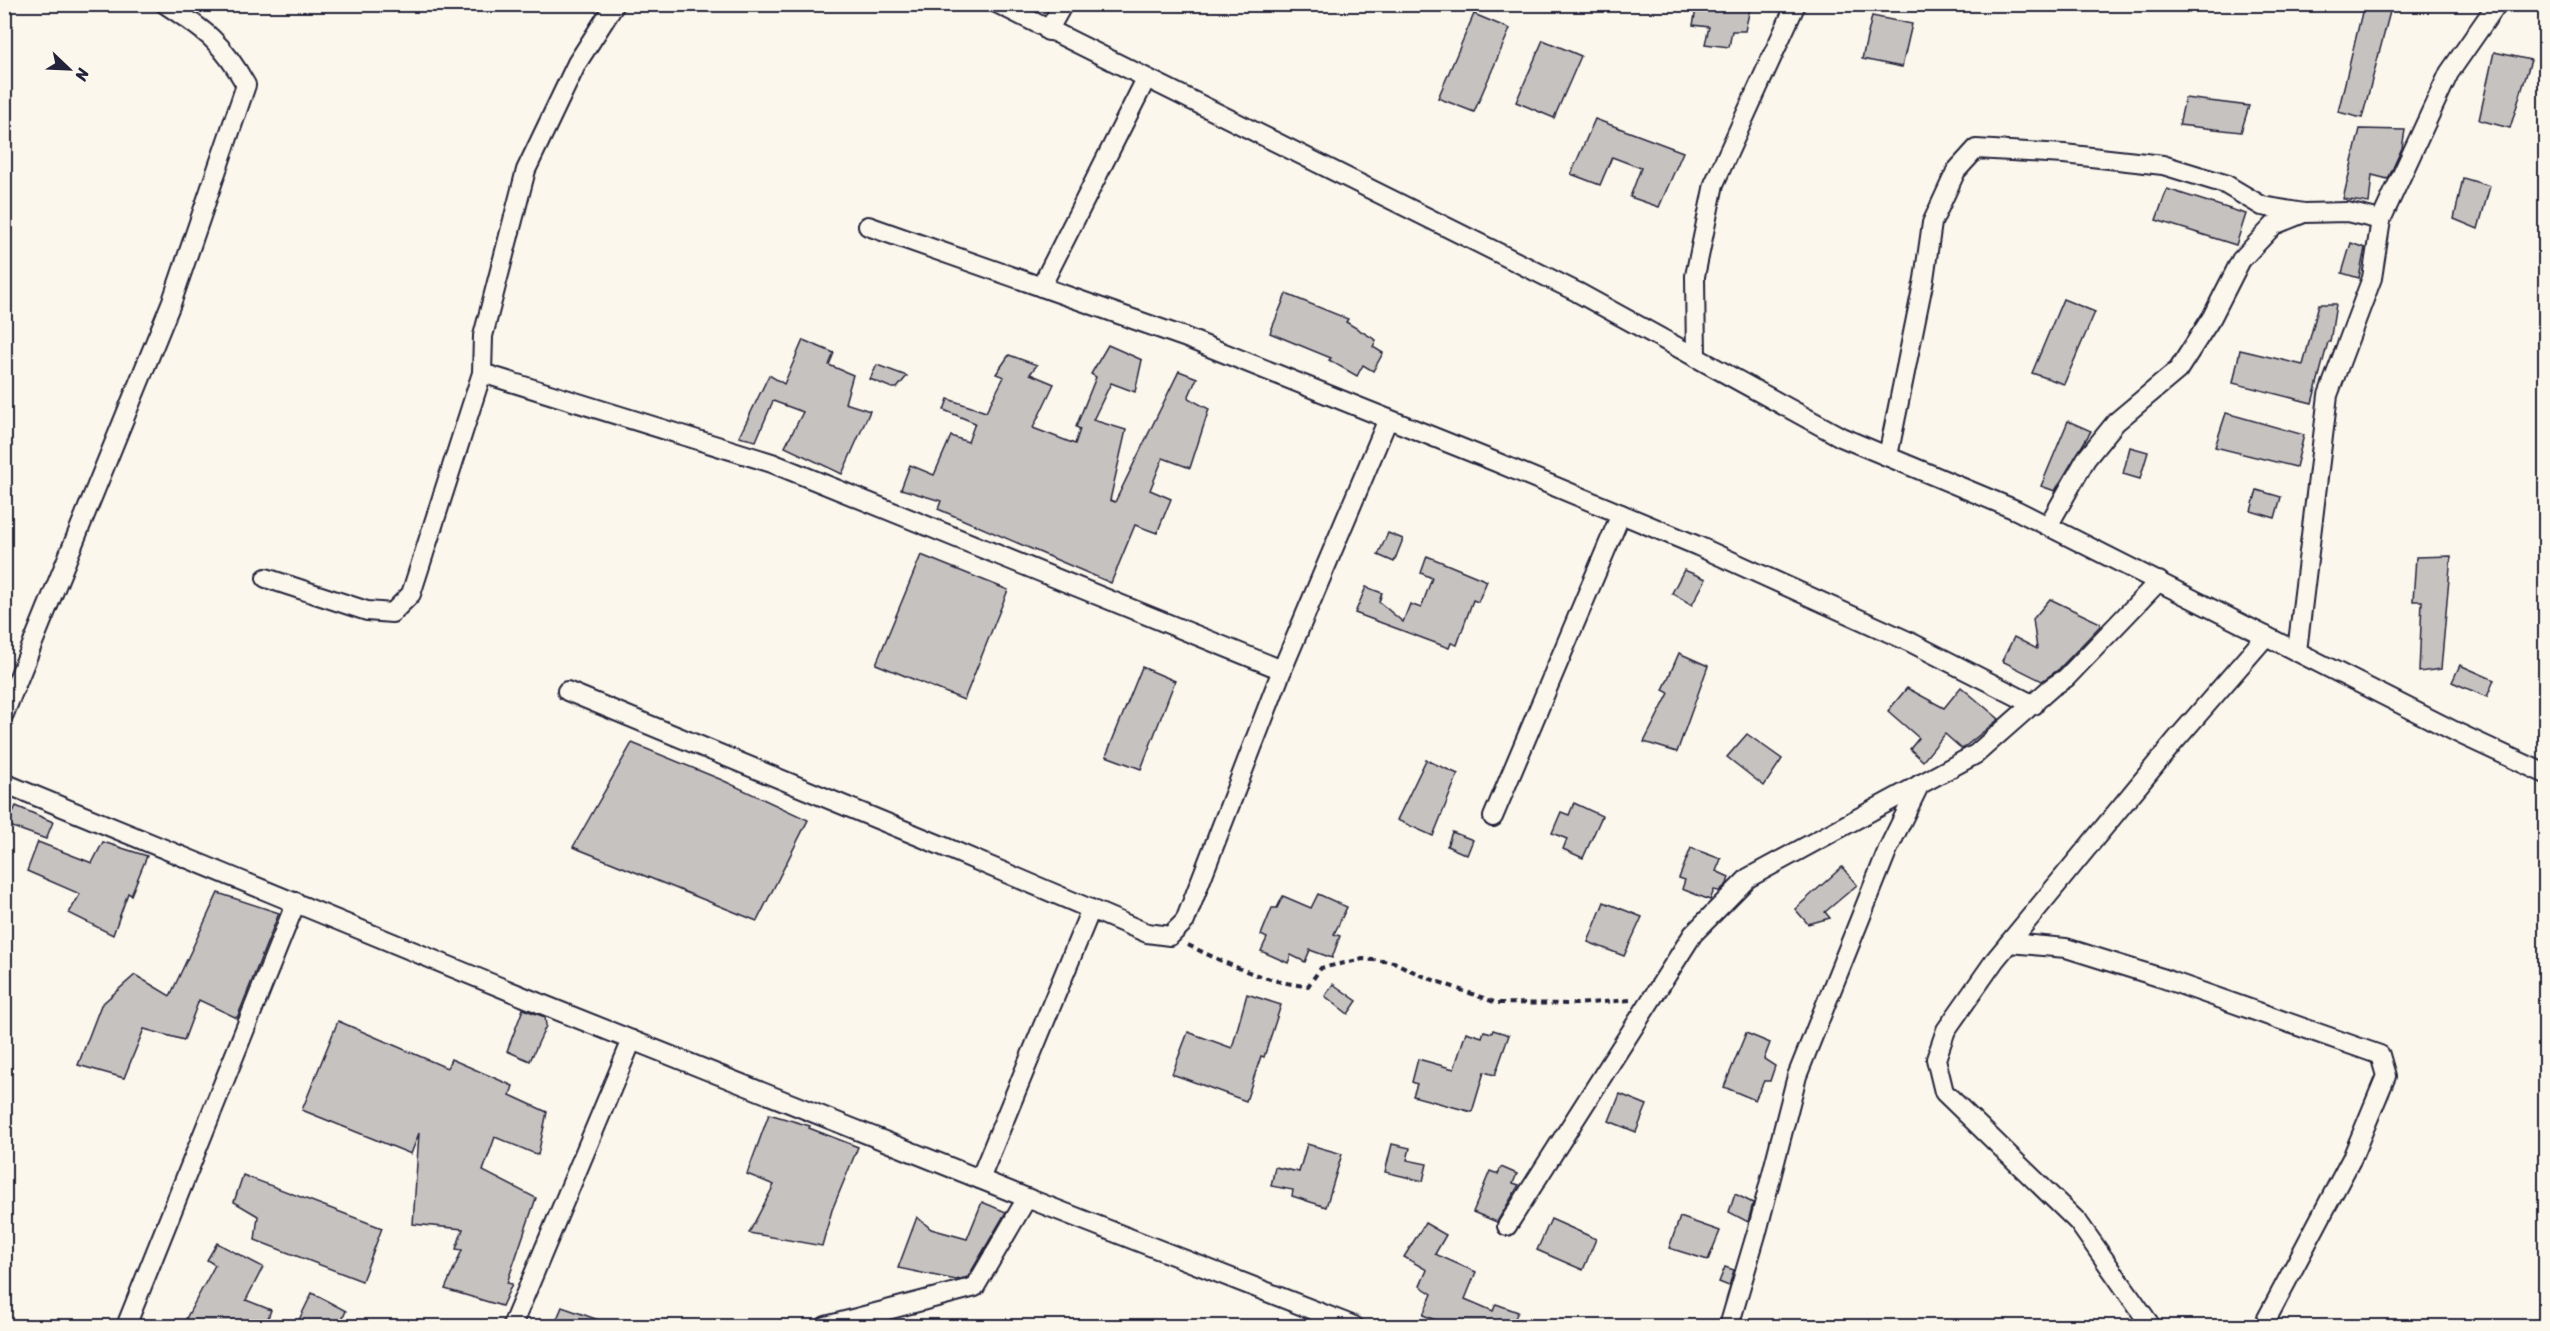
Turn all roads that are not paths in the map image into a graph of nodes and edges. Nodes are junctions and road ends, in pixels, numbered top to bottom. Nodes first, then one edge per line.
1 (165, 4) edge
2 (615, 4) edge
3 (998, 4) edge
4 (1063, 4) edge
5 (1796, 4) edge
6 (2497, 4) edge
7 (1048, 31) junction
8 (1146, 79) junction
9 (2304, 213) junction
10 (2381, 220) junction
11 (868, 225) dead end
12 (1041, 287) junction
13 (1696, 357) junction
14 (482, 373) junction
15 (1388, 419) junction
16 (1888, 456) junction
17 (1621, 514) junction
18 (2048, 525) junction
19 (266, 578) dead end
20 (2159, 581) junction
21 (2266, 636) junction
22 (2297, 651) junction
23 (1282, 670) junction
24 (567, 691) dead end
25 (2034, 705) junction
26 (4, 714) edge
27 (2546, 774) edge
28 (4, 783) edge
29 (1920, 784) junction
30 (1493, 817) dead end
31 (296, 902) junction
32 (1091, 909) junction
33 (2009, 943) junction
34 (632, 1040) junction
35 (980, 1179) junction
36 (1027, 1198) junction
37 (1508, 1226) dead end
38 (126, 1326) edge
39 (512, 1326) edge
40 (826, 1326) edge
41 (1354, 1326) edge
42 (1729, 1326) edge
43 (2151, 1326) edge
44 (2263, 1326) edge

1 - 26 street
2 - 14 street
3 - 7 street
4 - 7 street
5 - 13 street
6 - 10 street
7 - 8 street
8 - 12 street
8 - 13 street
9 - 10 street
9 - 16 street
9 - 18 street
10 - 22 street
11 - 12 street
12 - 15 street
13 - 16 street
14 - 19 street
14 - 23 street
15 - 17 street
15 - 23 street
16 - 18 street
17 - 25 street
17 - 30 street
18 - 20 street
20 - 21 street
20 - 25 street
21 - 22 street
21 - 33 street
22 - 27 street
23 - 32 street
24 - 32 street
25 - 29 street
28 - 31 street
29 - 37 street
29 - 42 street
31 - 34 street
31 - 38 street
32 - 35 street
33 - 43 street
33 - 44 street
34 - 35 street
34 - 39 street
35 - 36 street
36 - 40 street
36 - 41 street

